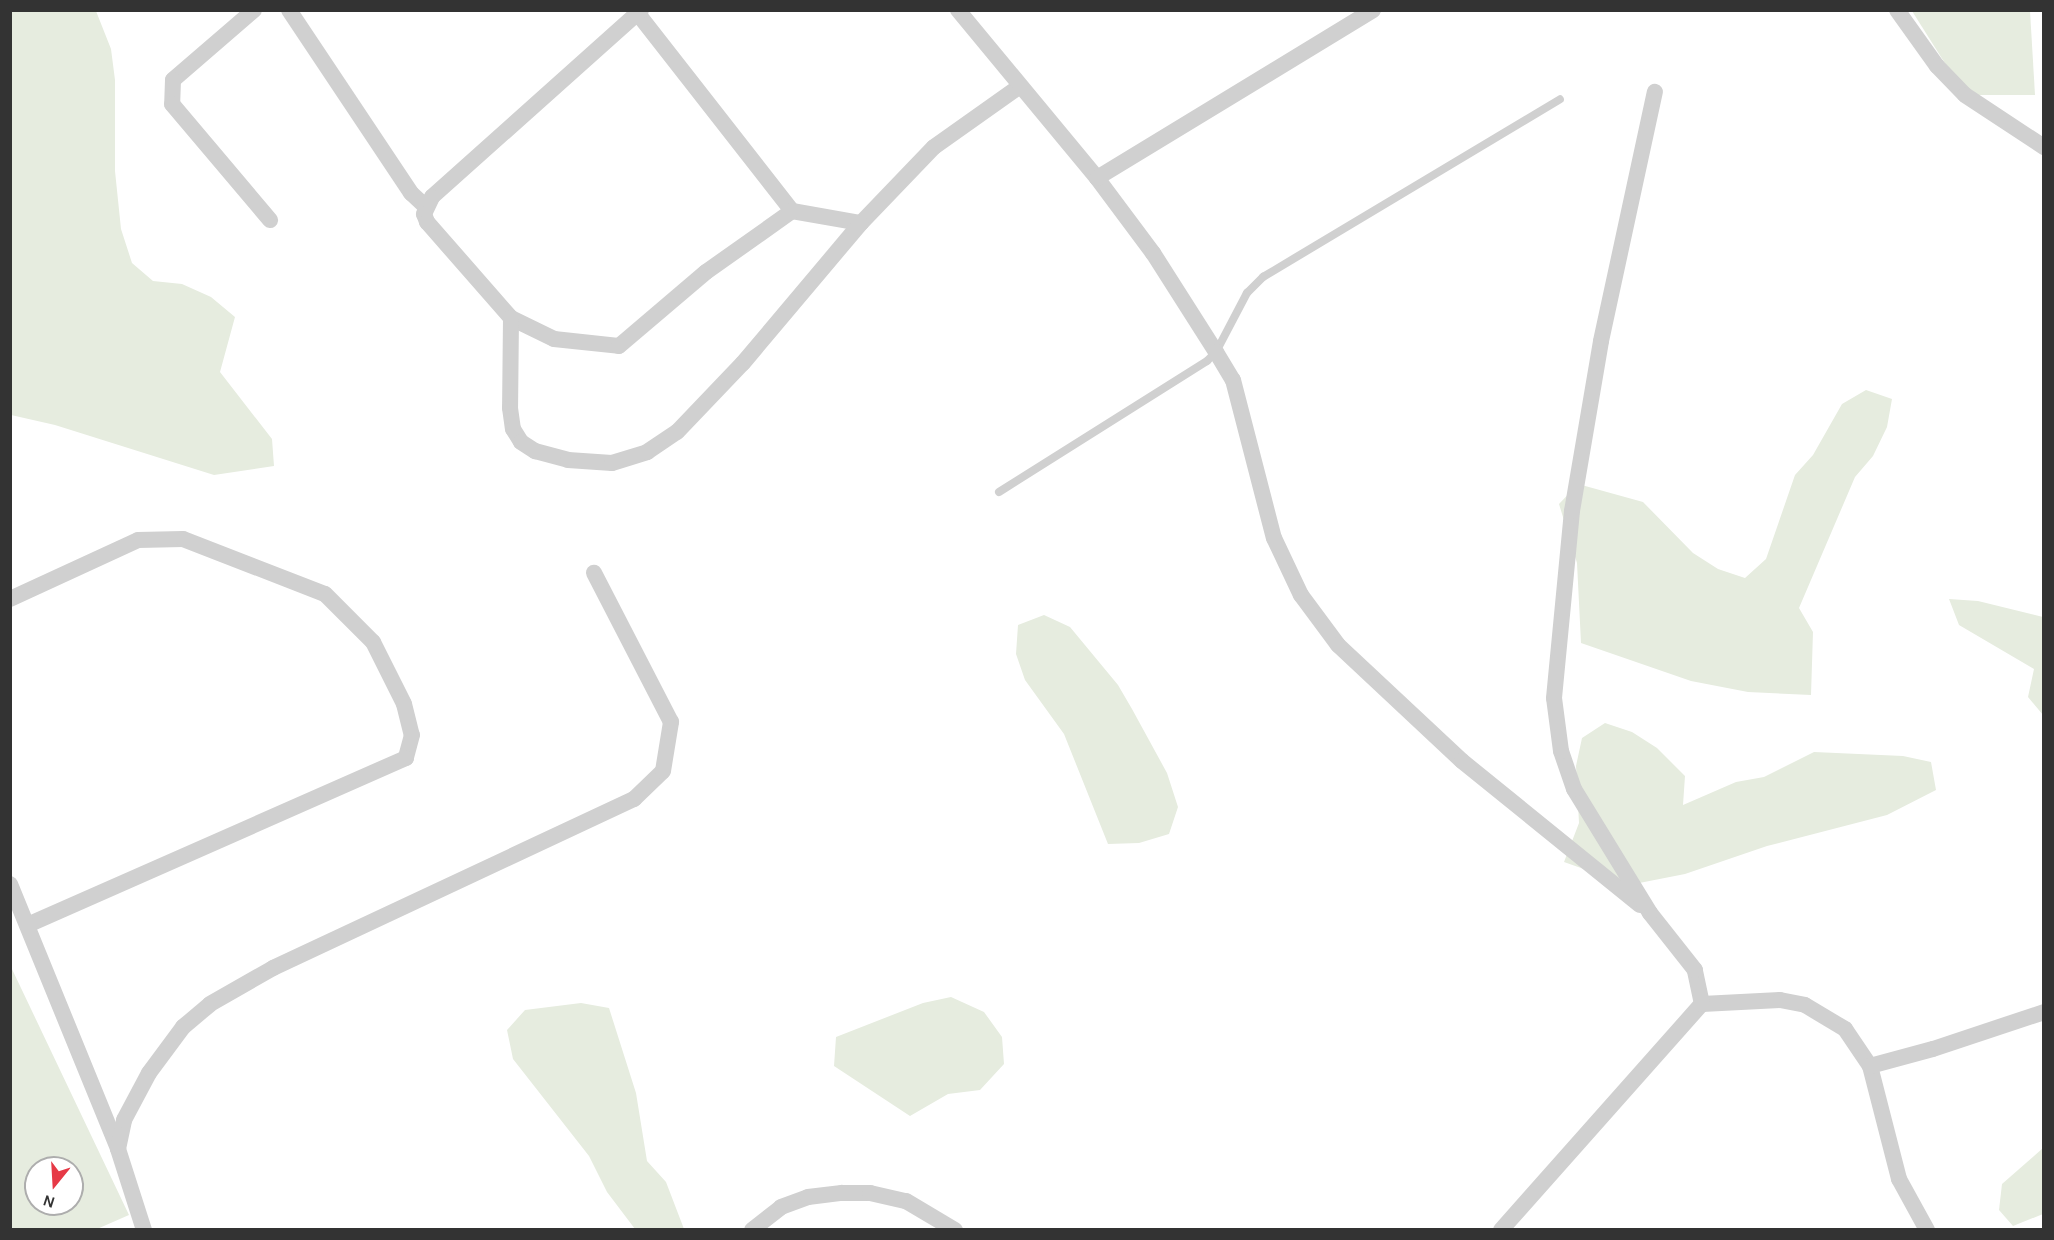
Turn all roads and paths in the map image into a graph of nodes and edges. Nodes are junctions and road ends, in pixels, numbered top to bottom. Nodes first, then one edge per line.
1 (254, 10) edge
2 (290, 10) edge
3 (958, 10) edge
4 (1373, 10) edge
5 (1897, 10) edge
6 (638, 12) edge
7 (1020, 86) junction
8 (1655, 92) dead end
9 (1560, 99) dead end
10 (2043, 147) edge
11 (1097, 178) junction
12 (425, 206) junction
13 (792, 211) junction
14 (270, 220) dead end
15 (861, 223) junction
16 (511, 318) junction
17 (1216, 352) junction
18 (999, 492) dead end
19 (594, 573) dead end
20 (10, 599) edge
21 (10, 884) edge
22 (1650, 913) junction
23 (27, 925) junction
24 (1702, 1004) junction
25 (2043, 1012) edge
26 (1870, 1066) junction
27 (118, 1149) junction
28 (144, 1230) edge
29 (752, 1230) edge
30 (955, 1230) edge
31 (1501, 1230) edge
32 (1927, 1230) edge

1 - 14 street
2 - 12 street
3 - 7 street
4 - 11 street
5 - 10 street
6 - 12 street
6 - 13 street
7 - 11 street
7 - 15 street
8 - 22 street
9 - 17 lane
11 - 17 street
12 - 16 street
13 - 15 street
13 - 16 street
15 - 16 street
17 - 18 lane
17 - 22 street
19 - 27 street
20 - 23 street
21 - 23 street
22 - 24 street
23 - 27 street
24 - 26 street
24 - 31 street
25 - 26 street
26 - 32 street
27 - 28 street
29 - 30 street

